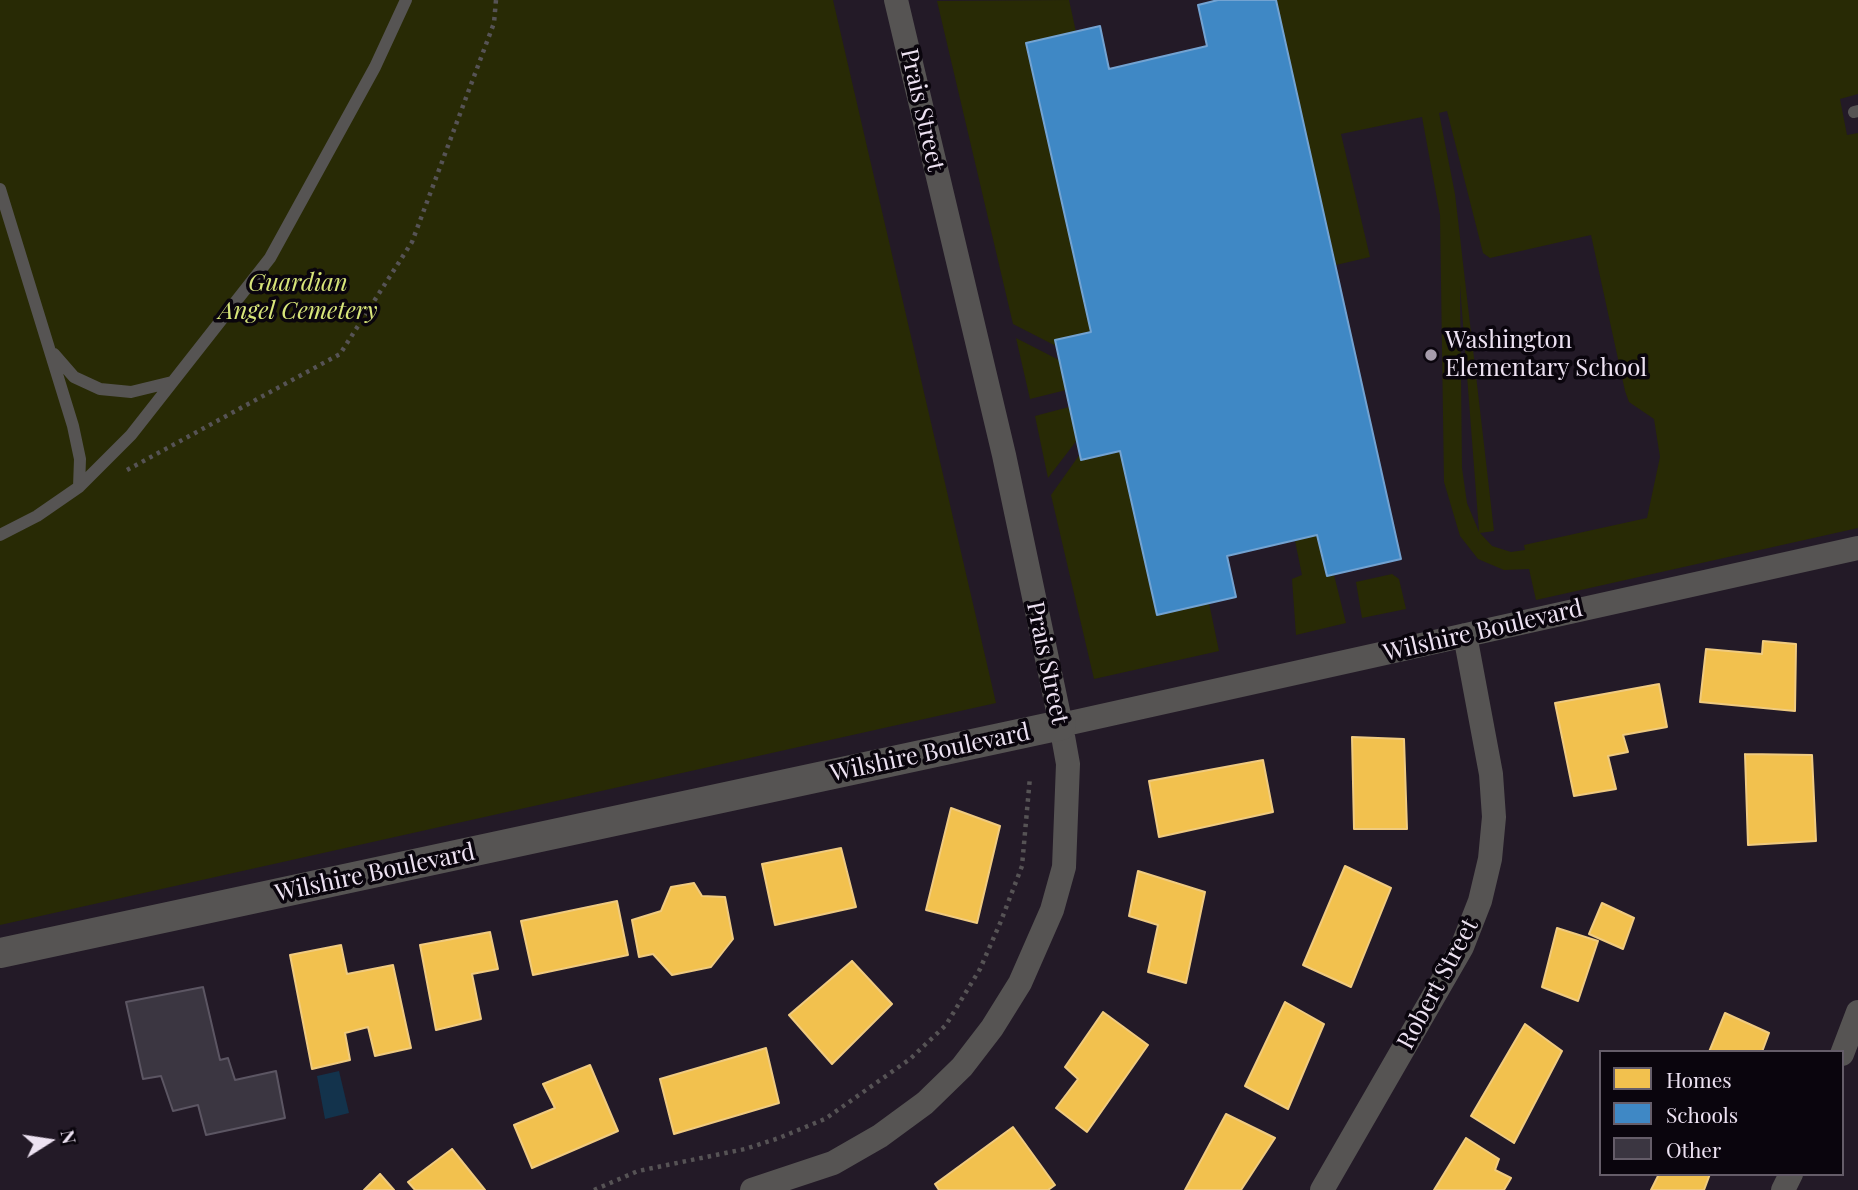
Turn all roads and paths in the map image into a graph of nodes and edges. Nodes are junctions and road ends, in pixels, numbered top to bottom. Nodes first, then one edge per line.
1 (406, 0) edge
2 (496, 0) edge
3 (896, 0) edge
4 (0, 189) edge
5 (49, 348) junction
6 (172, 382) junction
7 (125, 471) dead end
8 (79, 487) junction
9 (0, 535) edge
10 (1856, 556) edge
11 (1465, 635) junction
12 (1060, 725) junction
13 (1030, 777) dead end
14 (0, 953) edge
15 (1858, 1012) edge
16 (1844, 1050) edge
17 (594, 1190) edge
18 (752, 1190) edge
19 (1322, 1190) edge

1 - 6 lane
2 - 7 path
3 - 12 street, Prais Street
4 - 5 lane
5 - 6 lane
5 - 8 lane
6 - 8 lane
8 - 9 lane
10 - 11 street, Wilshire Boulevard
11 - 12 street, Wilshire Boulevard
11 - 19 street, Robert Street
12 - 14 street, Wilshire Boulevard
12 - 18 street, Prais Street
13 - 17 path
15 - 16 street

